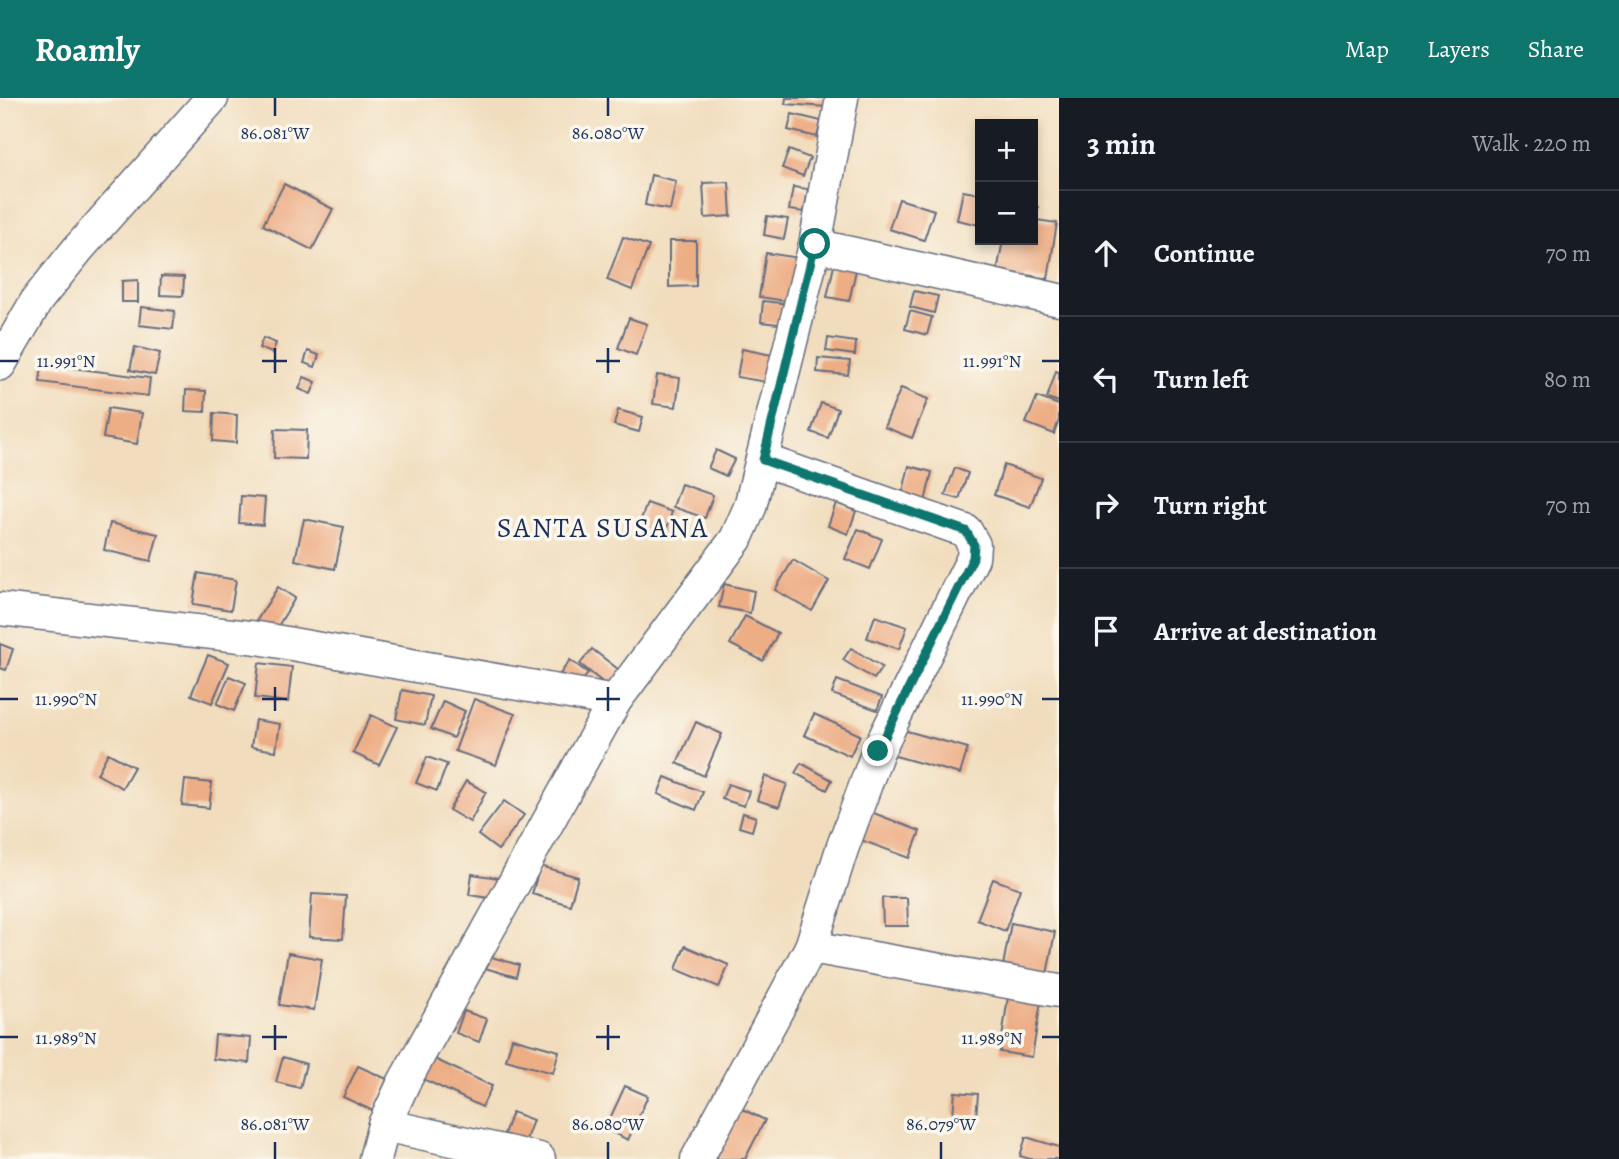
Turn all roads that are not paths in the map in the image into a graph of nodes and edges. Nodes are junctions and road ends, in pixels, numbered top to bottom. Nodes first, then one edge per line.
1 (212, 98) edge
2 (842, 98) edge
3 (815, 244) junction
4 (1059, 300) edge
5 (0, 364) edge
6 (763, 460) junction
7 (0, 608) edge
8 (615, 701) junction
9 (811, 947) junction
10 (1059, 991) edge
11 (384, 1125) junction
12 (375, 1159) edge
13 (539, 1159) edge
14 (697, 1159) edge

1 - 5 street
2 - 3 street
3 - 4 street
3 - 6 street
6 - 8 street
6 - 9 street
7 - 8 street
8 - 11 street
9 - 10 street
9 - 14 street
11 - 12 street
11 - 13 street

